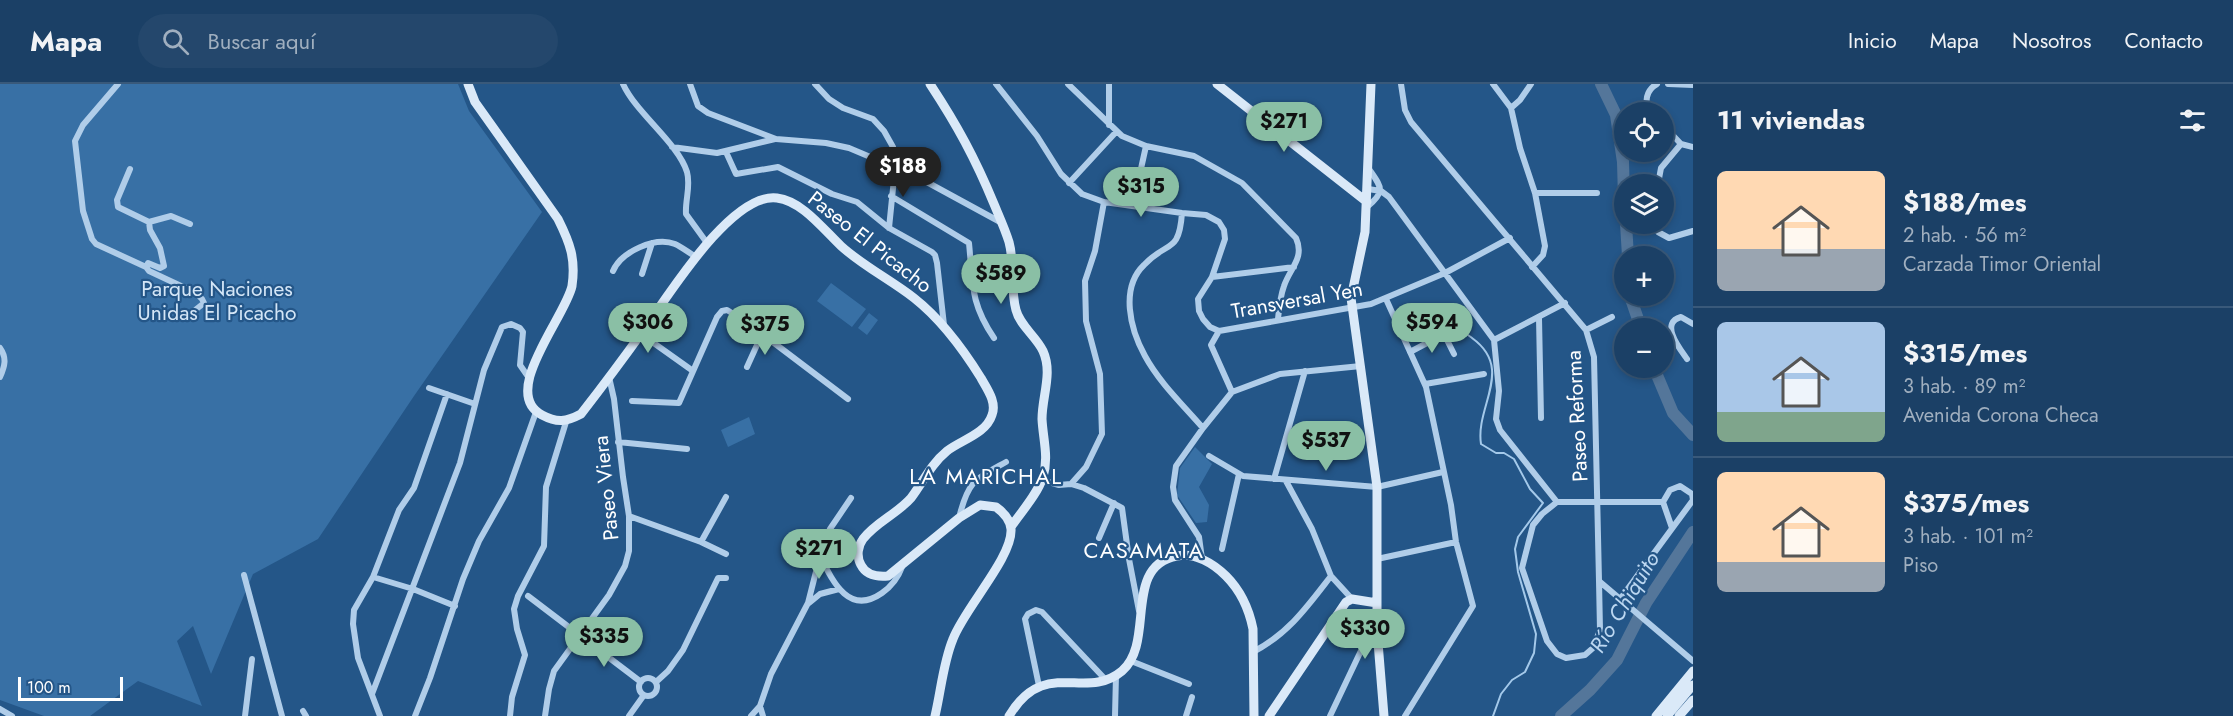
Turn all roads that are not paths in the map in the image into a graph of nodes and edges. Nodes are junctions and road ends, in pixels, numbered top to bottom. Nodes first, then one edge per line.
1 (118, 84) edge
2 (468, 84) edge
3 (690, 84) edge
4 (815, 84) edge
5 (930, 84) edge
6 (996, 84) edge
7 (1068, 84) edge
8 (1109, 84) edge
9 (1217, 84) edge
10 (1371, 84) edge
11 (1401, 84) edge
12 (1493, 84) edge
13 (1531, 84) edge
14 (1657, 84) edge
15 (1668, 84) edge
16 (626, 85) edge
17 (1693, 85) edge
18 (1646, 102) edge
19 (1511, 108) junction
20 (1110, 125) junction
21 (1116, 132) junction
22 (1674, 137) edge
23 (776, 139) junction
24 (1681, 144) junction
25 (1146, 146) junction
26 (672, 147) junction
27 (1693, 147) edge
28 (726, 152) junction
29 (894, 167) junction
30 (130, 169) dead end
31 (1369, 169) junction
32 (1660, 174) edge
33 (1070, 183) junction
34 (1368, 189) junction
35 (1381, 191) junction
36 (1535, 193) junction
37 (1597, 193) dead end
38 (891, 196) junction
39 (1104, 202) junction
40 (1367, 204) junction
41 (1133, 205) junction
42 (1182, 213) junction
43 (149, 222) junction
44 (1002, 223) junction
45 (190, 224) dead end
46 (889, 228) junction
47 (1693, 231) edge
48 (1662, 234) edge
49 (1510, 238) junction
50 (652, 243) junction
51 (707, 243) junction
52 (696, 257) junction
53 (146, 267) junction
54 (1294, 267) junction
55 (1532, 267) junction
56 (613, 271) dead end
57 (1445, 273) junction
58 (642, 274) dead end
59 (1212, 277) junction
60 (1386, 299) junction
61 (1565, 303) junction
62 (1352, 308) junction
63 (194, 311) dead end
64 (1612, 317) dead end
65 (1539, 318) junction
66 (1278, 319) junction
67 (1693, 324) edge
68 (944, 327) junction
69 (1586, 330) junction
70 (1219, 331) junction
71 (641, 334) junction
72 (762, 334) junction
73 (994, 338) dead end
74 (1494, 340) junction
75 (0, 348) edge
76 (1410, 352) junction
77 (1454, 354) dead end
78 (1687, 359) dead end
79 (1361, 366) junction
80 (747, 368) dead end
81 (693, 371) junction
82 (1305, 371) junction
83 (1484, 374) dead end
84 (0, 377) edge
85 (609, 377) junction
86 (529, 378) junction
87 (1425, 384) junction
88 (429, 388) dead end
89 (1232, 392) junction
90 (447, 394) junction
91 (848, 399) dead end
92 (632, 401) dead end
93 (475, 404) junction
94 (536, 412) junction
95 (1541, 418) dead end
96 (566, 422) junction
97 (1203, 428) junction
98 (618, 442) junction
99 (687, 449) dead end
100 (1209, 456) dead end
101 (1006, 462) dead end
102 (1443, 472) junction
103 (1239, 474) junction
104 (1274, 479) junction
105 (1042, 480) junction
106 (1286, 481) junction
107 (1071, 484) junction
108 (1377, 487) junction
109 (726, 496) dead end
110 (850, 498) dead end
111 (1693, 500) edge
112 (1597, 501) junction
113 (1557, 502) junction
114 (1663, 502) junction
115 (1114, 503) junction
116 (629, 516) junction
117 (959, 518) junction
118 (1011, 527) junction
119 (1672, 528) junction
120 (1099, 538) dead end
121 (701, 542) junction
122 (1456, 542) junction
123 (1222, 549) dead end
124 (726, 554) dead end
125 (820, 556) junction
126 (1202, 559) junction
127 (1377, 559) junction
128 (902, 567) junction
129 (244, 575) dead end
130 (1331, 576) junction
131 (373, 577) junction
132 (726, 578) dead end
133 (1599, 581) junction
134 (414, 589) junction
135 (839, 589) junction
136 (528, 596) dead end
137 (1352, 599) junction
138 (1624, 600) junction
139 (808, 603) junction
140 (1377, 603) junction
141 (455, 606) junction
142 (1141, 614) junction
143 (1377, 616) junction
144 (580, 636) junction
145 (1253, 652) junction
146 (252, 659) dead end
147 (1131, 661) junction
148 (1693, 661) edge
149 (1693, 672) edge
150 (1116, 675) junction
151 (1105, 679) junction
152 (641, 682) junction
153 (656, 682) junction
154 (1189, 684) dead end
155 (1693, 685) edge
156 (1039, 686) junction
157 (372, 694) junction
158 (644, 695) junction
159 (1192, 697) dead end
160 (1693, 700) edge
161 (760, 706) junction
162 (0, 709) edge
163 (12, 716) edge
164 (245, 716) edge
165 (282, 716) edge
166 (380, 716) edge
167 (415, 716) edge
168 (510, 716) edge
169 (545, 716) edge
170 (629, 716) edge
171 (751, 716) edge
172 (763, 716) edge
173 (935, 716) edge
174 (1009, 716) edge
175 (1115, 716) edge
176 (1186, 716) edge
177 (1254, 716) edge
178 (1269, 716) edge
179 (1330, 716) edge
180 (1384, 716) edge
181 (1405, 716) edge
182 (1656, 716) edge
183 (1667, 716) edge
184 (1679, 716) edge

1 - 53 street
2 - 86 street
3 - 23 street
4 - 29 street
5 - 44 street
6 - 33 street
7 - 20 street
8 - 20 street
9 - 40 street
10 - 31 street
11 - 49 street, Paseo Reforma
12 - 19 street
13 - 19 street
14 - 18 street
15 - 17 street
16 - 26 street
19 - 36 street
20 - 21 street
21 - 25 street
21 - 33 street
22 - 24 street
23 - 28 street
23 - 29 street
24 - 27 street
24 - 32 street
25 - 41 street
25 - 54 street
26 - 28 street
26 - 51 street
28 - 46 street
29 - 38 street
29 - 44 street
30 - 43 street
31 - 34 street
31 - 35 street
33 - 39 street
34 - 35 street
34 - 40 street
35 - 40 street
35 - 57 street
36 - 37 street
36 - 55 street
38 - 46 street
38 - 73 street
39 - 41 street
39 - 107 street
40 - 62 street
41 - 42 street
42 - 59 street
42 - 97 street
43 - 45 street
43 - 53 street
44 - 105 street
46 - 68 street
47 - 48 street
49 - 55 street, Paseo Reforma
49 - 57 street, Transversal Yen
50 - 52 street
50 - 56 street
50 - 58 street
51 - 52 street, Paseo El Picacho
51 - 68 street, Paseo El Picacho
52 - 71 street, Paseo El Picacho
53 - 63 street
54 - 59 street
54 - 66 street
55 - 61 street, Paseo Reforma
57 - 60 street, Transversal Yen
57 - 74 street
59 - 70 street
60 - 62 street, Transversal Yen
60 - 76 street
61 - 65 street
61 - 69 street, Paseo Reforma
62 - 66 street, Transversal Yen
62 - 79 street
64 - 69 street
65 - 74 street
65 - 95 street
66 - 70 street, Transversal Yen
67 - 78 street
68 - 128 street, Paseo El Picacho
69 - 112 street, Paseo Reforma
70 - 89 street
71 - 81 street
71 - 85 street, Paseo El Picacho
72 - 80 street
72 - 81 street
72 - 91 street
74 - 113 street
75 - 84 street
76 - 77 street
76 - 87 street
79 - 82 street
79 - 108 street
81 - 92 street
82 - 89 street
82 - 104 street
83 - 87 street
85 - 96 street, Paseo El Picacho
85 - 98 street, Paseo Viera
86 - 93 street
86 - 94 street
87 - 102 street
88 - 90 street
89 - 97 street
90 - 93 street
90 - 131 street
93 - 134 street
94 - 96 street
94 - 141 street
96 - 168 street
97 - 126 street
98 - 99 street
98 - 116 street, Paseo Viera
100 - 103 street
101 - 117 street
102 - 108 street
102 - 122 street
103 - 104 street
103 - 123 street
104 - 106 street
105 - 107 street
105 - 118 street
106 - 108 street
106 - 130 street
107 - 115 street
108 - 127 street
109 - 121 street
110 - 125 street
111 - 114 street
111 - 119 street
112 - 113 street
112 - 114 street
112 - 133 street, Paseo Reforma
113 - 133 street, Paseo Reforma
114 - 119 street
115 - 120 street
115 - 142 street
116 - 121 street
116 - 144 street, Paseo Viera
117 - 118 street, Paseo El Picacho
117 - 128 street, Paseo El Picacho
118 - 173 street
119 - 138 street
121 - 124 street
122 - 127 street
122 - 181 street
125 - 135 street
125 - 139 street
126 - 142 street
126 - 145 street
127 - 140 street
128 - 135 street
129 - 165 street
130 - 137 street
130 - 145 street
131 - 134 street
131 - 157 street
132 - 153 street
133 - 138 street
134 - 141 street
134 - 157 street
135 - 139 street
136 - 144 street
137 - 140 street
137 - 178 street
138 - 148 street
139 - 161 street
140 - 143 street
141 - 167 street
142 - 147 street
143 - 179 street
143 - 180 street
144 - 152 street
144 - 169 street, Paseo Viera
145 - 177 street
146 - 164 street
147 - 150 street
147 - 154 street
149 - 182 street
150 - 151 street
150 - 175 street
151 - 156 street
151 - 156 street
152 - 153 street
152 - 158 street
153 - 158 street
155 - 183 street
156 - 174 street
157 - 166 street
158 - 170 street
159 - 176 street
160 - 184 street
161 - 171 street
161 - 172 street
162 - 163 street

